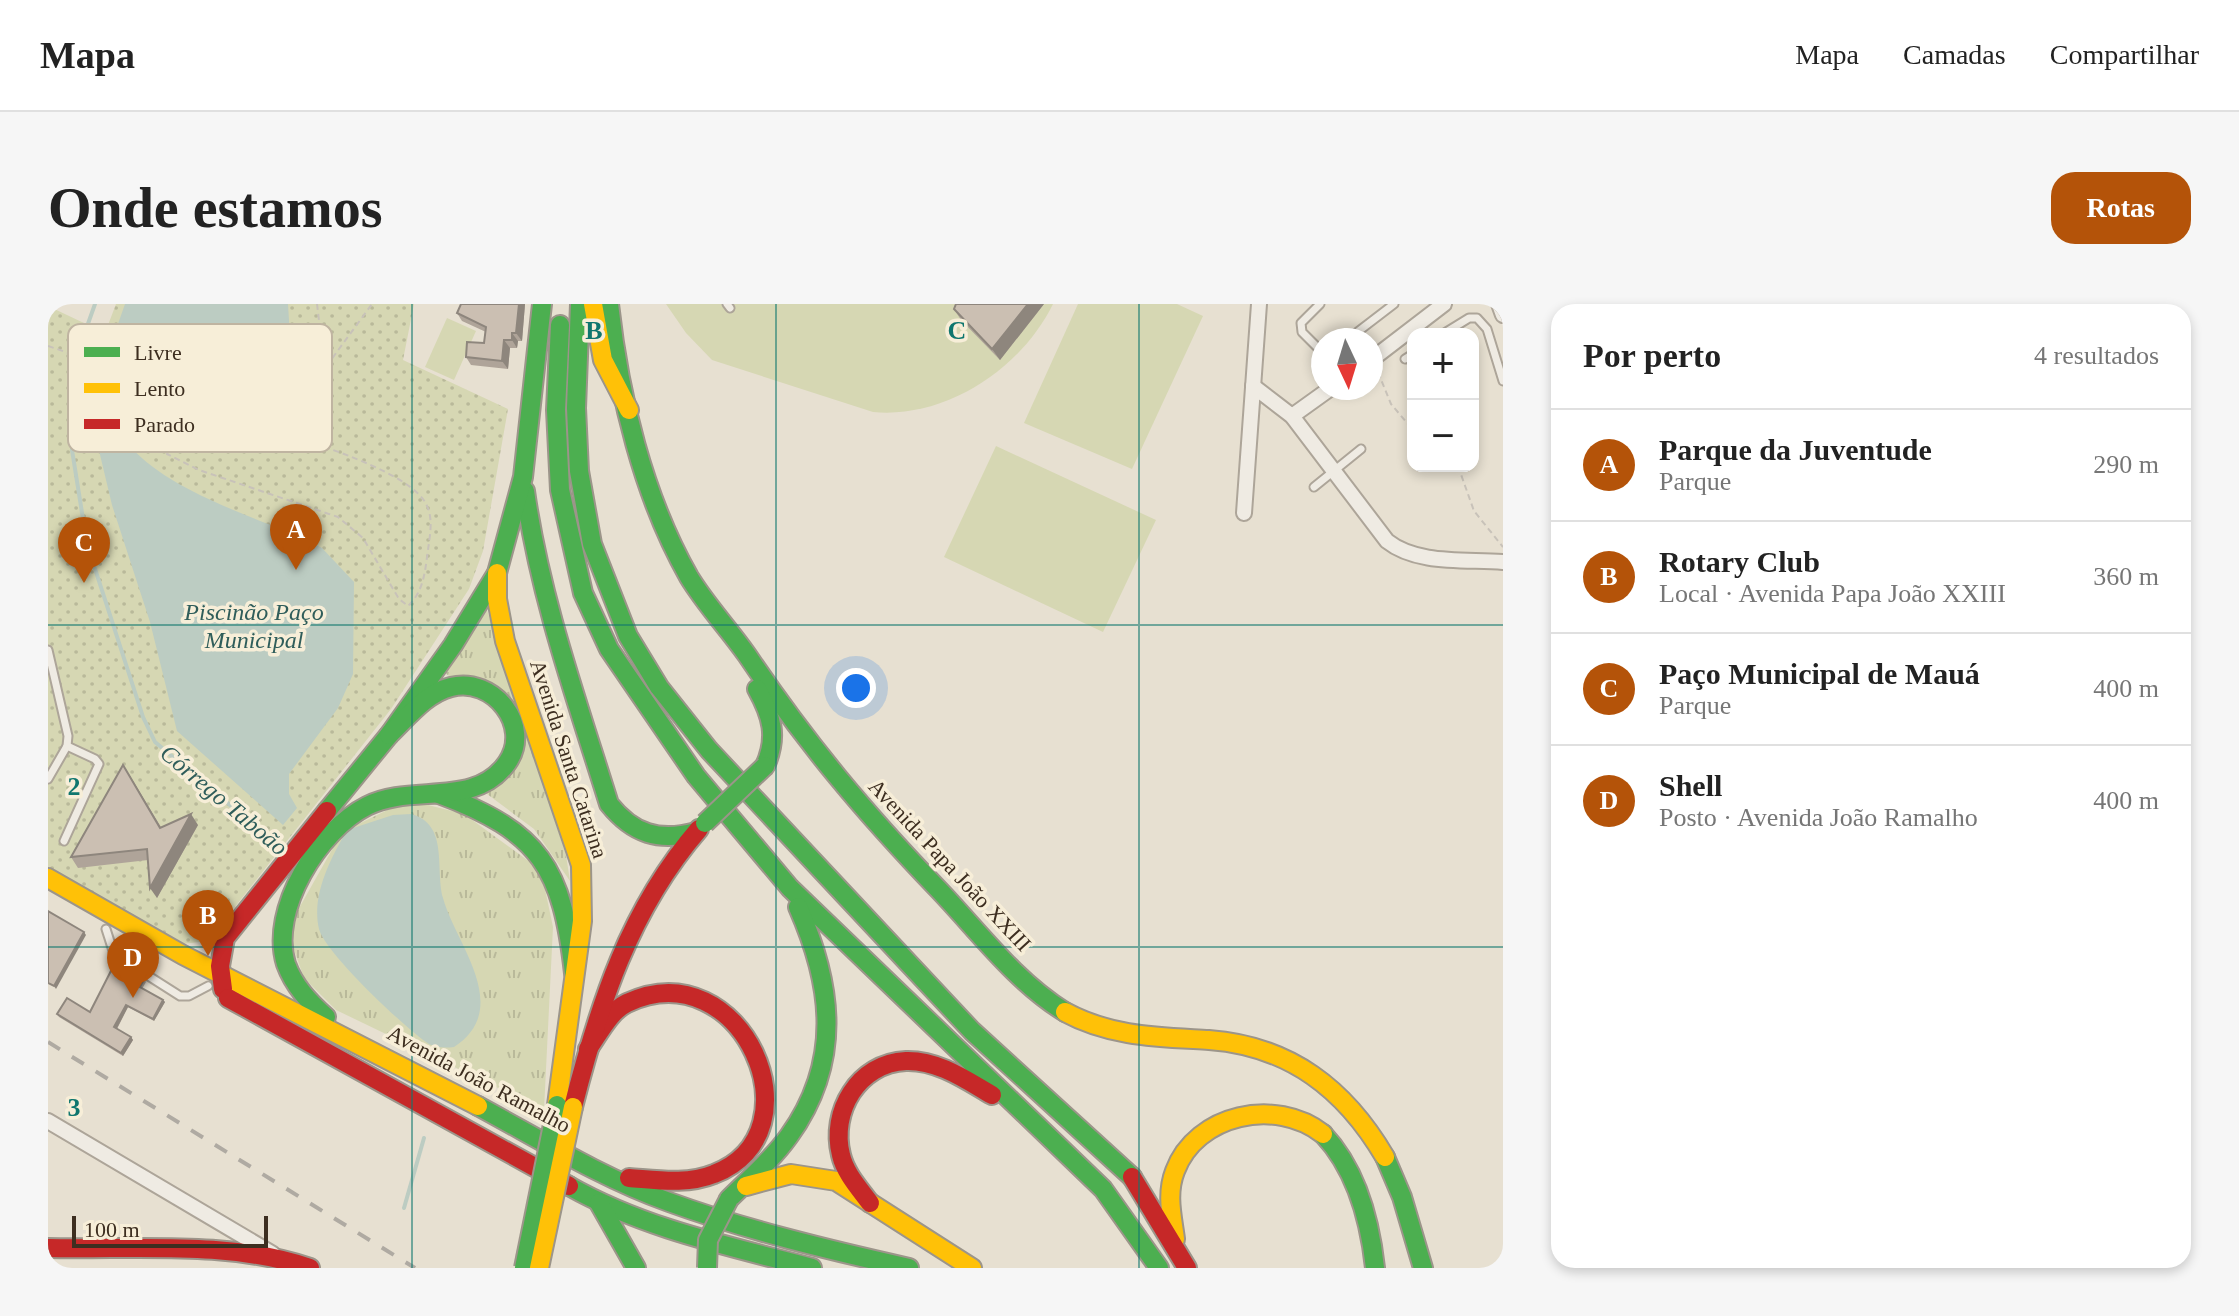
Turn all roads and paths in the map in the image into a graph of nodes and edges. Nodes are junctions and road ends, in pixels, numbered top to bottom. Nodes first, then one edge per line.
1 (317, 304) edge
2 (372, 304) edge
3 (542, 304) edge
4 (562, 304) edge
5 (580, 304) edge
6 (593, 304) edge
7 (609, 304) edge
8 (1259, 304) edge
9 (1320, 304) edge
10 (1394, 304) edge
11 (1444, 304) edge
12 (1499, 304) edge
13 (1503, 315) edge
14 (319, 324) edge
15 (1363, 328) edge
16 (1453, 328) edge
17 (1311, 344) edge
18 (48, 346) edge
19 (1383, 350) edge
20 (68, 352) edge
21 (332, 358) edge
22 (1503, 381) edge
23 (1253, 386) junction
24 (1383, 389) edge
25 (1314, 400) edge
26 (629, 410) junction
27 (1292, 416) junction
28 (1407, 422) edge
29 (1361, 449) dead end
30 (332, 451) edge
31 (168, 452) edge
32 (1334, 471) junction
33 (1460, 472) edge
34 (523, 477) junction
35 (1314, 487) dead end
36 (1244, 513) dead end
37 (1503, 548) edge
38 (1503, 562) edge
39 (497, 573) junction
40 (719, 624) junction
41 (48, 650) edge
42 (389, 735) junction
43 (67, 746) junction
44 (48, 779) edge
45 (431, 792) junction
46 (700, 828) junction
47 (318, 836) junction
48 (64, 841) dead end
49 (48, 878) edge
50 (790, 888) junction
51 (48, 896) edge
52 (225, 938) junction
53 (183, 955) junction
54 (574, 973) junction
55 (214, 980) junction
56 (355, 1040) junction
57 (588, 1049) junction
58 (565, 1106) junction
59 (1026, 1113) junction
60 (48, 1121) edge
61 (610, 1177) junction
62 (735, 1193) junction
63 (599, 1203) junction
64 (870, 1203) junction
65 (48, 1248) edge
66 (1177, 1248) junction
67 (281, 1258) junction
68 (310, 1268) edge
69 (524, 1268) edge
70 (539, 1268) edge
71 (636, 1268) edge
72 (707, 1268) edge
73 (812, 1268) edge
74 (909, 1268) edge
75 (972, 1268) edge
76 (1159, 1268) edge
77 (1187, 1268) edge
78 (1375, 1268) edge
79 (1423, 1268) edge

1 - 14 path
2 - 21 path
3 - 34 main road
4 - 50 main road
5 - 66 main road
6 - 26 main road
7 - 26 main road, Avenida Papa João XXIII
8 - 23 street
9 - 17 lane
10 - 15 lane
11 - 19 street
12 - 13 street
16 - 22 lane
18 - 20 path
23 - 27 street
23 - 36 street
24 - 28 path
25 - 27 street
26 - 40 main road, Avenida Papa João XXIII
27 - 32 street
29 - 32 lane
30 - 31 path
32 - 35 lane
32 - 38 street
33 - 37 path
34 - 39 main road
34 - 46 main road
39 - 42 main road
39 - 54 main road, Avenida Santa Catarina
40 - 46 main road, bridge
40 - 79 main road, Avenida Papa João XXIII
41 - 43 lane
42 - 45 main road
42 - 47 main road
43 - 44 lane
43 - 48 lane
45 - 47 main road
45 - 54 main road
46 - 57 main road
47 - 52 main road
47 - 56 main road
49 - 53 main road, Avenida João Ramalho
50 - 59 main road
50 - 62 main road
51 - 55 main road, Avenida João Ramalho
52 - 53 main road
52 - 55 main road
53 - 55 main road, Avenida João Ramalho
54 - 58 main road, Avenida Santa Catarina
55 - 56 main road, Avenida João Ramalho
55 - 63 main road
56 - 61 main road, Avenida João Ramalho
57 - 58 main road
57 - 61 main road
58 - 69 main road, bridge
58 - 70 main road, bridge
59 - 64 main road
59 - 76 main road
60 - 67 street
61 - 74 main road, Avenida João Ramalho
62 - 64 main road
62 - 72 main road, bridge
63 - 71 main road
63 - 73 main road
64 - 75 main road
65 - 67 main road
66 - 77 main road
66 - 78 main road
67 - 68 main road

